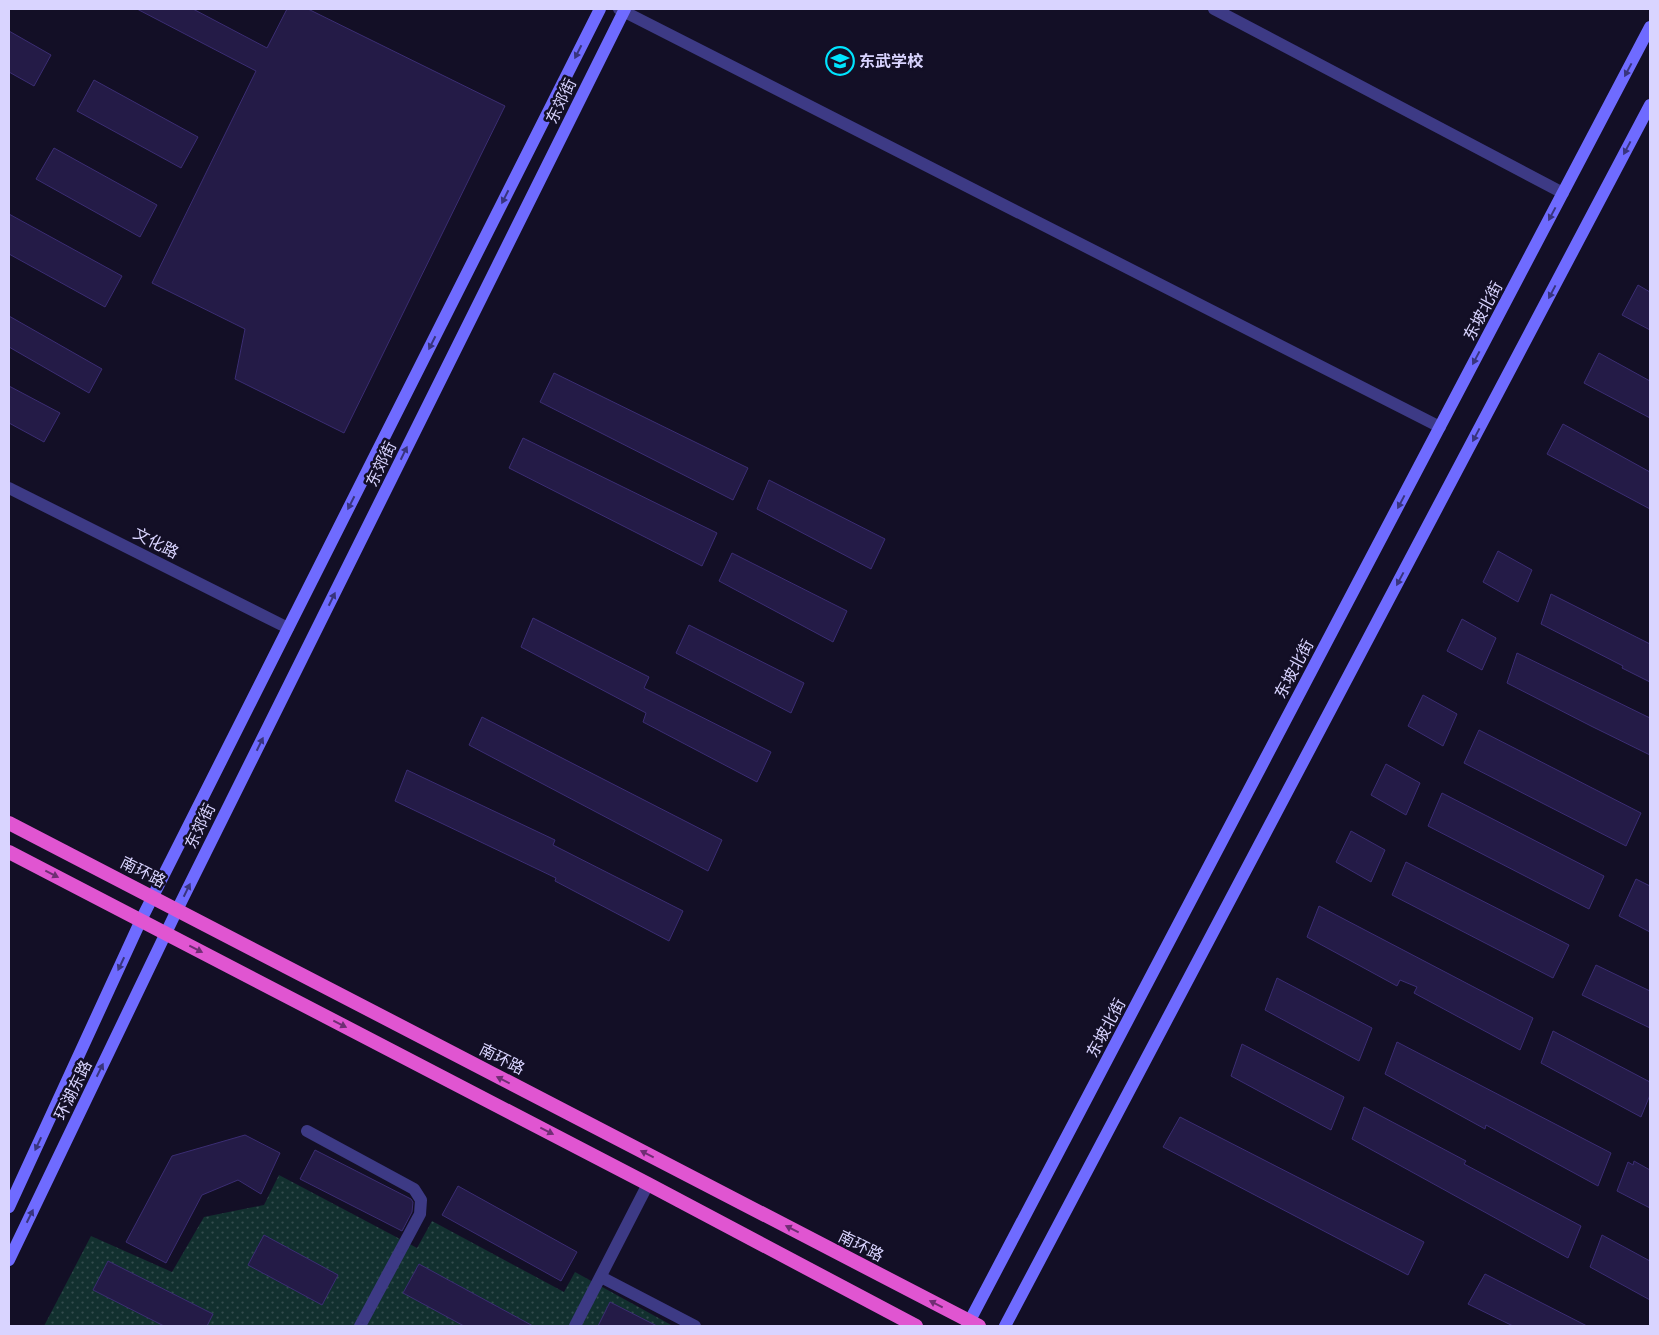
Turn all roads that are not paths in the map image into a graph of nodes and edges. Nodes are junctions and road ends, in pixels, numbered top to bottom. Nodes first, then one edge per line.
1 (600, 9) edge
2 (1214, 9) edge
3 (623, 10) edge
4 (1650, 27) edge
5 (1650, 105) edge
6 (1563, 193) junction
7 (1440, 427) junction
8 (9, 488) edge
9 (288, 628) junction
10 (9, 823) edge
11 (9, 852) edge
12 (153, 897) junction
13 (177, 910) junction
14 (141, 920) junction
15 (166, 933) junction
16 (307, 1131) dead end
17 (648, 1184) junction
18 (9, 1207) edge
19 (9, 1260) edge
20 (601, 1277) junction
21 (972, 1325) edge
22 (360, 1326) edge
23 (575, 1326) edge
24 (696, 1326) edge
25 (916, 1326) edge
26 (1005, 1326) edge

1 -> 9 main road, 东郊街
2 - 6 street
3 - 7 street
13 -> 3 main road, 东郊街
4 -> 6 main road, 东坡北街
5 -> 26 main road
6 -> 7 main road, 东坡北街
7 -> 21 main road, 东坡北街
8 - 9 street, 文化路
9 - 12 main road, 东郊街
10 - 12 highway, 南环路
11 -> 14 highway
12 - 13 highway, 南环路
12 - 14 main road, 东郊街
13 - 15 main road, 东郊街
21 -> 13 highway, 南环路
14 - 15 highway
14 -> 18 main road, 环湖东路
15 -> 17 highway
19 -> 15 main road, 环湖东路
16 - 22 street
17 - 20 street
17 - 25 highway
20 - 23 street
20 - 24 street

